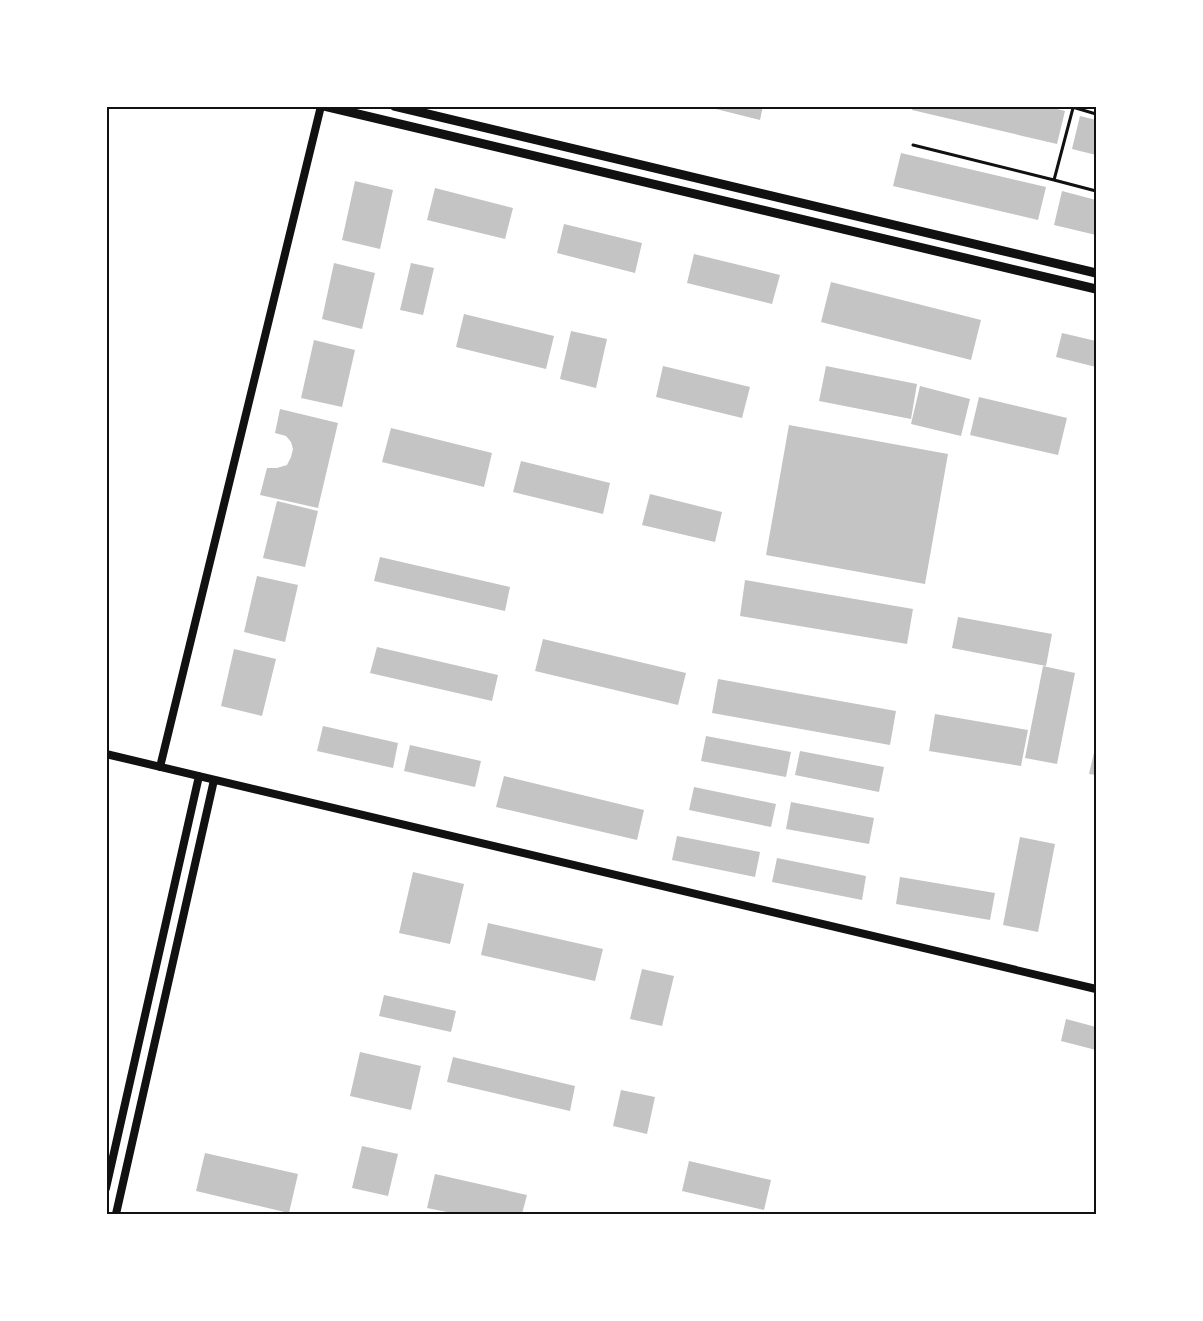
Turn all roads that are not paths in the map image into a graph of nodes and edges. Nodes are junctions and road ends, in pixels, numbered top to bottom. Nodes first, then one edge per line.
1 (322, 106) edge
2 (394, 106) edge
3 (1071, 107) edge
4 (1096, 114) edge
5 (913, 145) dead end
6 (1054, 180) junction
7 (1096, 191) edge
8 (1096, 273) edge
9 (1096, 289) edge
10 (106, 754) edge
11 (160, 767) junction
12 (199, 776) junction
13 (214, 780) junction
14 (1096, 989) edge
15 (106, 1188) edge
16 (116, 1215) edge

1 - 9 main road
1 - 11 street
2 - 8 main road
3 - 4 lane
3 - 6 lane
5 - 6 lane
6 - 7 lane
10 - 11 street
11 - 12 street
12 - 13 street
12 - 15 street
13 - 14 street
13 - 16 street

